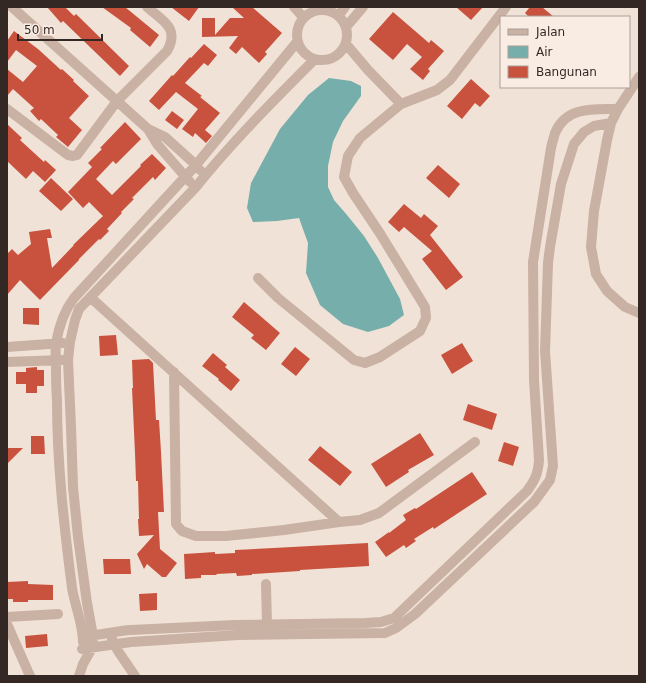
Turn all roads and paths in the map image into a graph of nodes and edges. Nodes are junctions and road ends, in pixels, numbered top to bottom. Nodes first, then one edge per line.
1 (12, 7) edge
2 (147, 7) edge
3 (294, 7) edge
4 (345, 7) edge
5 (363, 7) edge
6 (506, 7) edge
7 (339, 15) junction
8 (303, 17) junction
9 (346, 27) junction
10 (297, 42) junction
11 (346, 44) junction
12 (315, 59) junction
13 (639, 77) edge
14 (117, 101) junction
15 (401, 104) junction
16 (7, 109) edge
17 (618, 109) junction
18 (611, 123) junction
19 (148, 128) junction
20 (549, 164) junction
21 (196, 165) junction
22 (566, 168) junction
23 (205, 176) junction
24 (185, 178) junction
25 (195, 188) junction
26 (258, 278) dead end
27 (90, 297) junction
28 (639, 313) edge
29 (70, 342) junction
30 (56, 344) junction
31 (7, 347) edge
32 (56, 360) junction
33 (68, 360) junction
34 (7, 362) edge
35 (174, 372) junction
36 (475, 442) dead end
37 (339, 522) junction
38 (266, 584) dead end
39 (58, 614) dead end
40 (7, 617) edge
41 (7, 624) edge
42 (267, 625) junction
43 (110, 633) junction
44 (88, 636) junction
45 (115, 645) junction
46 (87, 649) junction
47 (30, 676) edge
48 (79, 676) edge
49 (135, 676) edge

1 - 14 street
2 - 14 street
3 - 8 street
4 - 7 street
5 - 9 street
6 - 15 street
7 - 8 street
7 - 9 street
8 - 10 street
9 - 11 street
10 - 12 street
10 - 21 street
11 - 12 street
11 - 15 street
12 - 23 street
13 - 17 street
14 - 16 street
14 - 19 street
15 - 26 street
17 - 18 street
17 - 20 street
18 - 22 street
18 - 28 street
19 - 21 street
19 - 24 street
20 - 22 street
20 - 42 street
21 - 23 street
21 - 24 street
22 - 45 street
23 - 25 street
24 - 25 street
24 - 30 street
25 - 27 street
27 - 29 street
27 - 35 street
29 - 30 street
29 - 33 street
30 - 31 street
30 - 32 street
32 - 33 street
32 - 34 street
32 - 44 street
33 - 44 street
35 - 37 street
35 - 37 street
36 - 37 street
38 - 42 street
39 - 40 street
41 - 47 street
42 - 43 street
43 - 44 street
43 - 45 street
44 - 46 street
45 - 46 street
45 - 49 street
46 - 48 street

